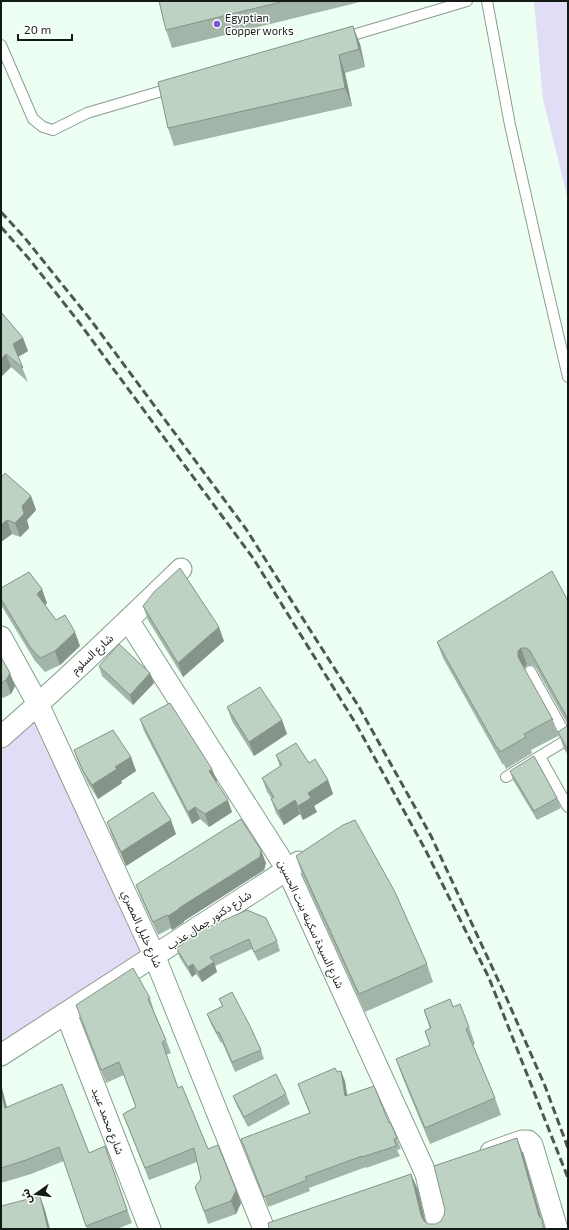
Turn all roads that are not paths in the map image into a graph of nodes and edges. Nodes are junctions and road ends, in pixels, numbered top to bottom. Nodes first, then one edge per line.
1 (467, 1) edge
2 (487, 1) edge
3 (330, 41) edge
4 (1, 45) edge
5 (178, 86) edge
6 (568, 377) edge
7 (181, 568) edge
8 (128, 620) junction
9 (1, 637) edge
10 (530, 671) dead end
11 (38, 704) junction
12 (1, 737) edge
13 (568, 739) edge
14 (540, 757) junction
15 (506, 777) dead end
16 (568, 807) edge
17 (312, 853) edge
18 (287, 870) junction
19 (154, 955) junction
20 (66, 1013) junction
21 (1, 1055) edge
22 (470, 1159) edge
23 (271, 1227) edge
24 (150, 1229) edge
25 (440, 1229) edge
26 (557, 1229) edge

1 - 3 lane
2 - 6 lane
4 - 5 lane
7 - 8 street, شارع السلوم
8 - 11 street, شارع السلوم
8 - 18 street, شارع السيدة سكينه بنت الحسين
9 - 11 street, شارع خليل المصري
10 - 13 lane
11 - 12 street, شارع السلوم
11 - 19 street, شارع خليل المصري
13 - 14 lane
14 - 15 lane
14 - 16 lane
17 - 18 street, شارع دكتور جمال عذب
18 - 19 street, شارع دكتور جمال عذب
18 - 25 street, شارع السيدة سكينه بنت الحسين
19 - 20 street, شارع دكتور جمال عذب
19 - 23 street, شارع خليل المصري
20 - 21 street, شارع دكتور جمال عذب
20 - 24 street, شارع محمد عبيد
22 - 26 street

